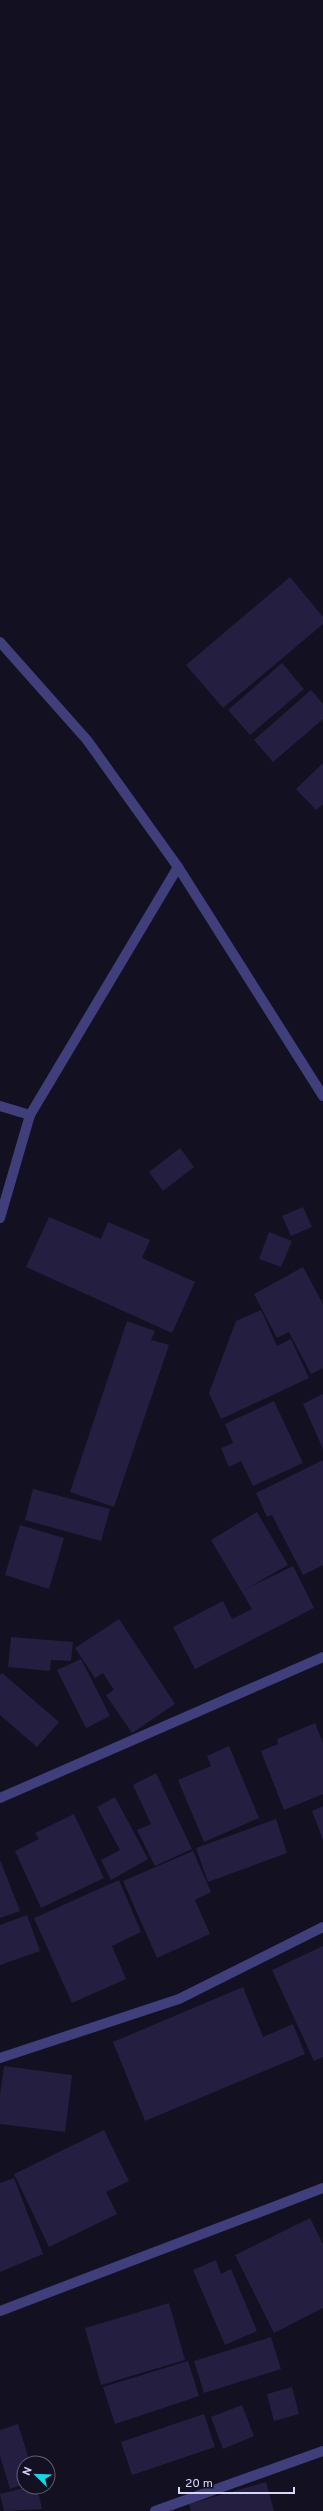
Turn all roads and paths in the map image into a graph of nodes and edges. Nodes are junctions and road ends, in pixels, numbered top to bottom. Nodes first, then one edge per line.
1 (0, 642) edge
2 (178, 867) junction
3 (323, 1096) edge
4 (0, 1106) edge
5 (30, 1115) junction
6 (0, 1218) edge
7 (323, 1657) edge
8 (0, 1798) edge
9 (323, 1927) edge
10 (0, 2058) edge
11 (323, 2188) edge
12 (0, 2311) edge
13 (323, 2451) edge
14 (169, 2509) edge
15 (155, 2511) edge

1 - 2 street
2 - 3 street
2 - 5 street
4 - 5 street
5 - 6 street
7 - 8 street
9 - 10 street
11 - 12 street
13 - 14 street
14 - 15 street

